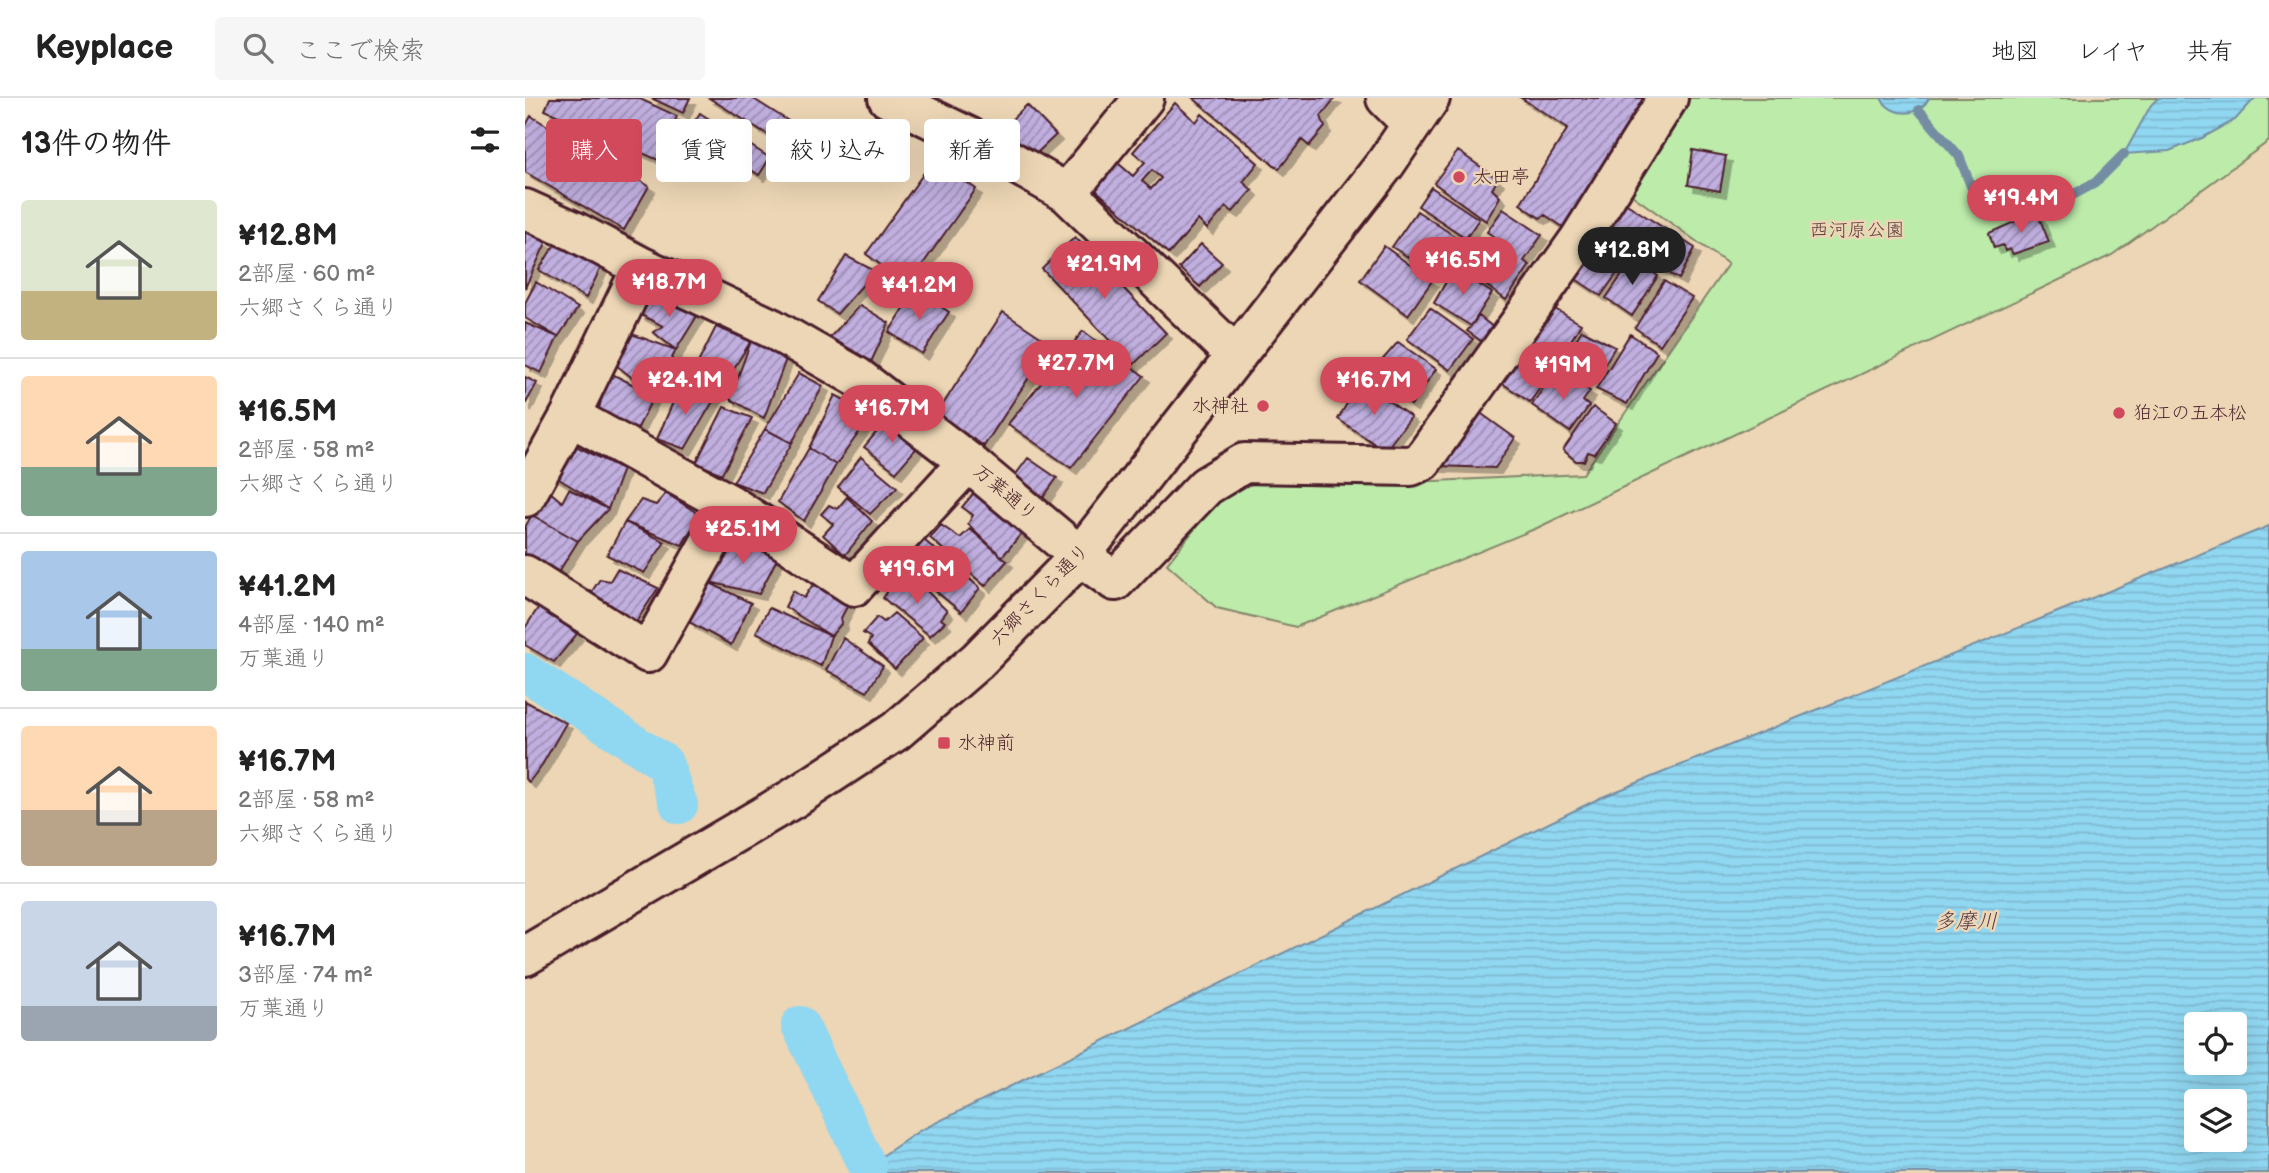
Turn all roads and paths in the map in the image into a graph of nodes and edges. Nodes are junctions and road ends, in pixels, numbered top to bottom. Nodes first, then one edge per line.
1 (888, 98) edge
2 (1144, 98) edge
3 (1668, 98) edge
4 (1409, 107) edge
5 (1067, 193) junction
6 (525, 209) edge
7 (642, 267) junction
8 (1236, 356) junction
9 (570, 416) junction
10 (968, 462) junction
11 (525, 496) edge
12 (730, 505) junction
13 (1080, 556) junction
14 (525, 575) edge
15 (525, 956) edge

1 - 5 street
2 - 5 street
3 - 13 street, 万葉通り
4 - 8 street, 六郷さくら通り
5 - 8 street
6 - 7 street, 万葉通り
7 - 9 street
7 - 10 street, 万葉通り
8 - 13 street, 六郷さくら通り
9 - 11 street
9 - 12 street
10 - 12 street
10 - 13 street, 万葉通り
12 - 14 street
13 - 15 street, 六郷さくら通り

